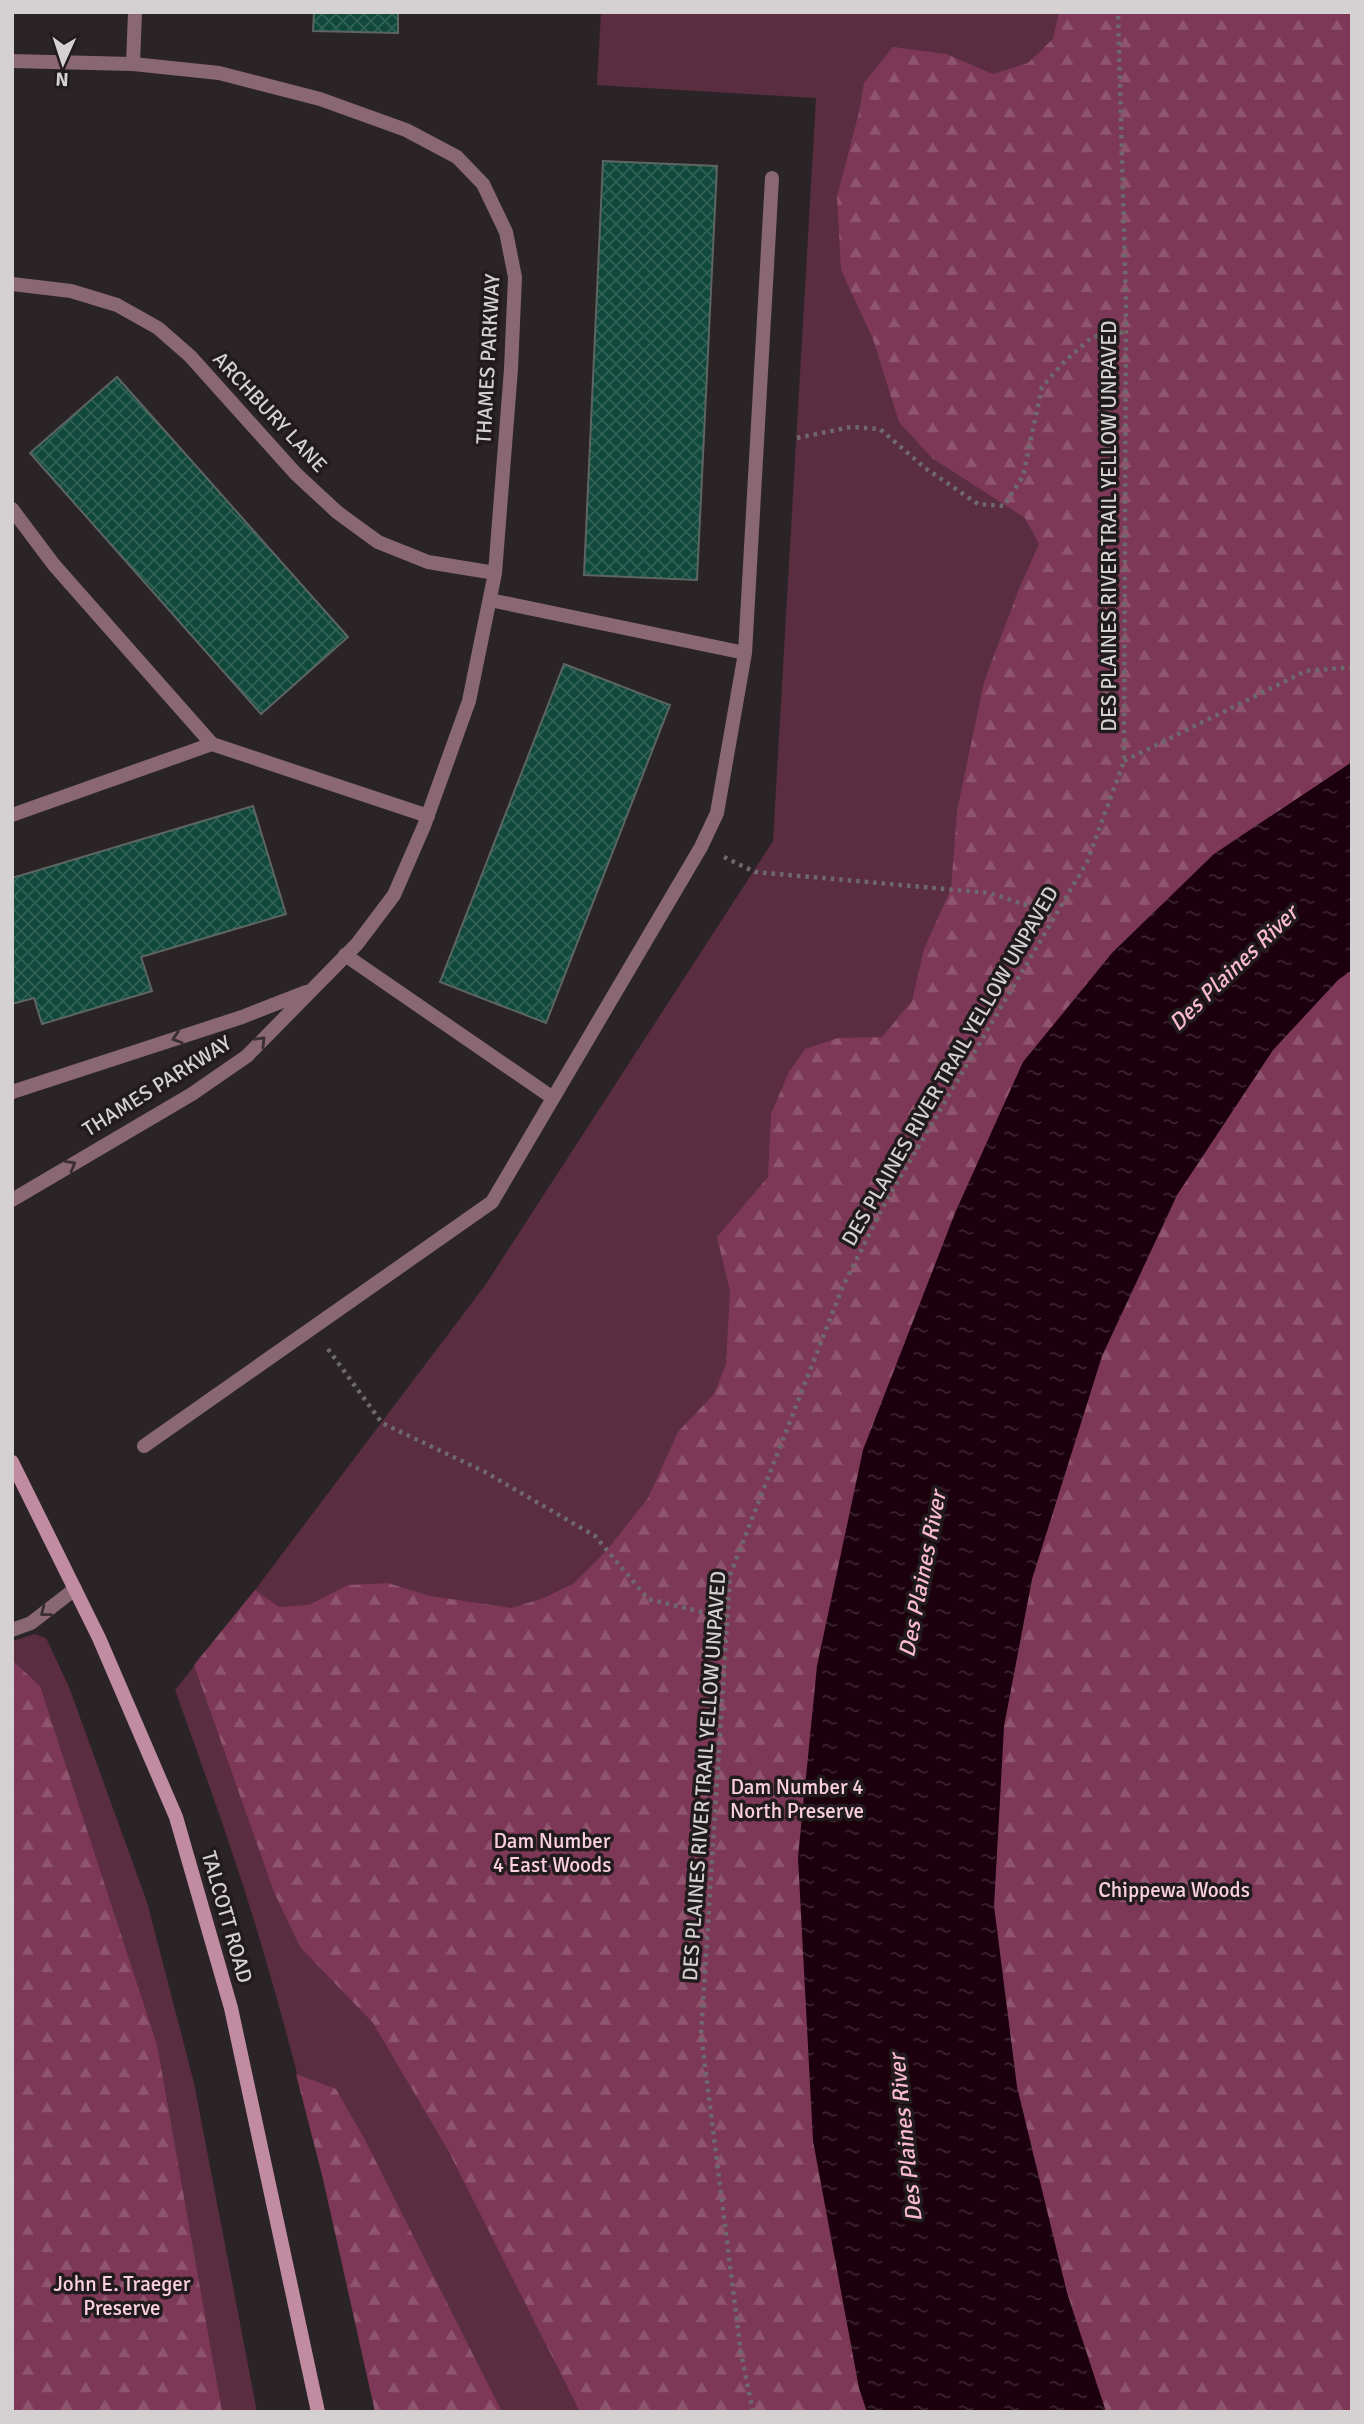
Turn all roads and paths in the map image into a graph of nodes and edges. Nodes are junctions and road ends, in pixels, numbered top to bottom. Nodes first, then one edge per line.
1 (135, 12) edge
2 (1118, 12) edge
3 (12, 61) edge
4 (133, 64) junction
5 (772, 178) dead end
6 (12, 284) edge
7 (1125, 332) junction
8 (797, 438) dead end
9 (12, 509) edge
10 (495, 573) junction
11 (490, 600) junction
12 (745, 653) junction
13 (1352, 667) edge
14 (212, 744) junction
15 (1124, 761) junction
16 (12, 815) edge
17 (428, 817) junction
18 (701, 847) junction
19 (1055, 915) junction
20 (345, 956) junction
21 (310, 990) junction
22 (12, 1092) edge
23 (553, 1098) junction
24 (12, 1200) edge
25 (313, 1328) junction
26 (144, 1446) dead end
27 (12, 1462) edge
28 (75, 1589) junction
29 (727, 1618) junction
30 (12, 1630) edge
31 (318, 2412) edge
32 (753, 2412) edge

1 - 4 street
2 - 7 path, DES PLAINES RIVER TRAIL YELLOW UNPAVED
3 - 4 street, THAMES PARKWAY
4 - 10 street, THAMES PARKWAY
5 - 12 street
6 - 10 street, ARCHBURY LANE
7 - 8 path
7 - 15 path, DES PLAINES RIVER TRAIL YELLOW UNPAVED
9 - 14 street
10 - 11 street, THAMES PARKWAY
11 - 12 street
11 - 17 street, THAMES PARKWAY
12 - 18 street
13 - 15 path
14 - 16 street
14 - 17 street
15 - 19 path, DES PLAINES RIVER TRAIL YELLOW UNPAVED
17 - 20 street, THAMES PARKWAY
18 - 19 path
18 - 23 street
19 - 29 path, DES PLAINES RIVER TRAIL YELLOW UNPAVED
20 - 21 street, THAMES PARKWAY
20 - 23 street
21 -> 22 street, THAMES PARKWAY
24 -> 21 street, THAMES PARKWAY
23 - 25 street
25 - 26 street
25 - 29 path
27 - 28 main road, TALCOTT ROAD
28 -> 30 street
28 - 31 main road, TALCOTT ROAD
29 - 32 path, DES PLAINES RIVER TRAIL YELLOW UNPAVED

